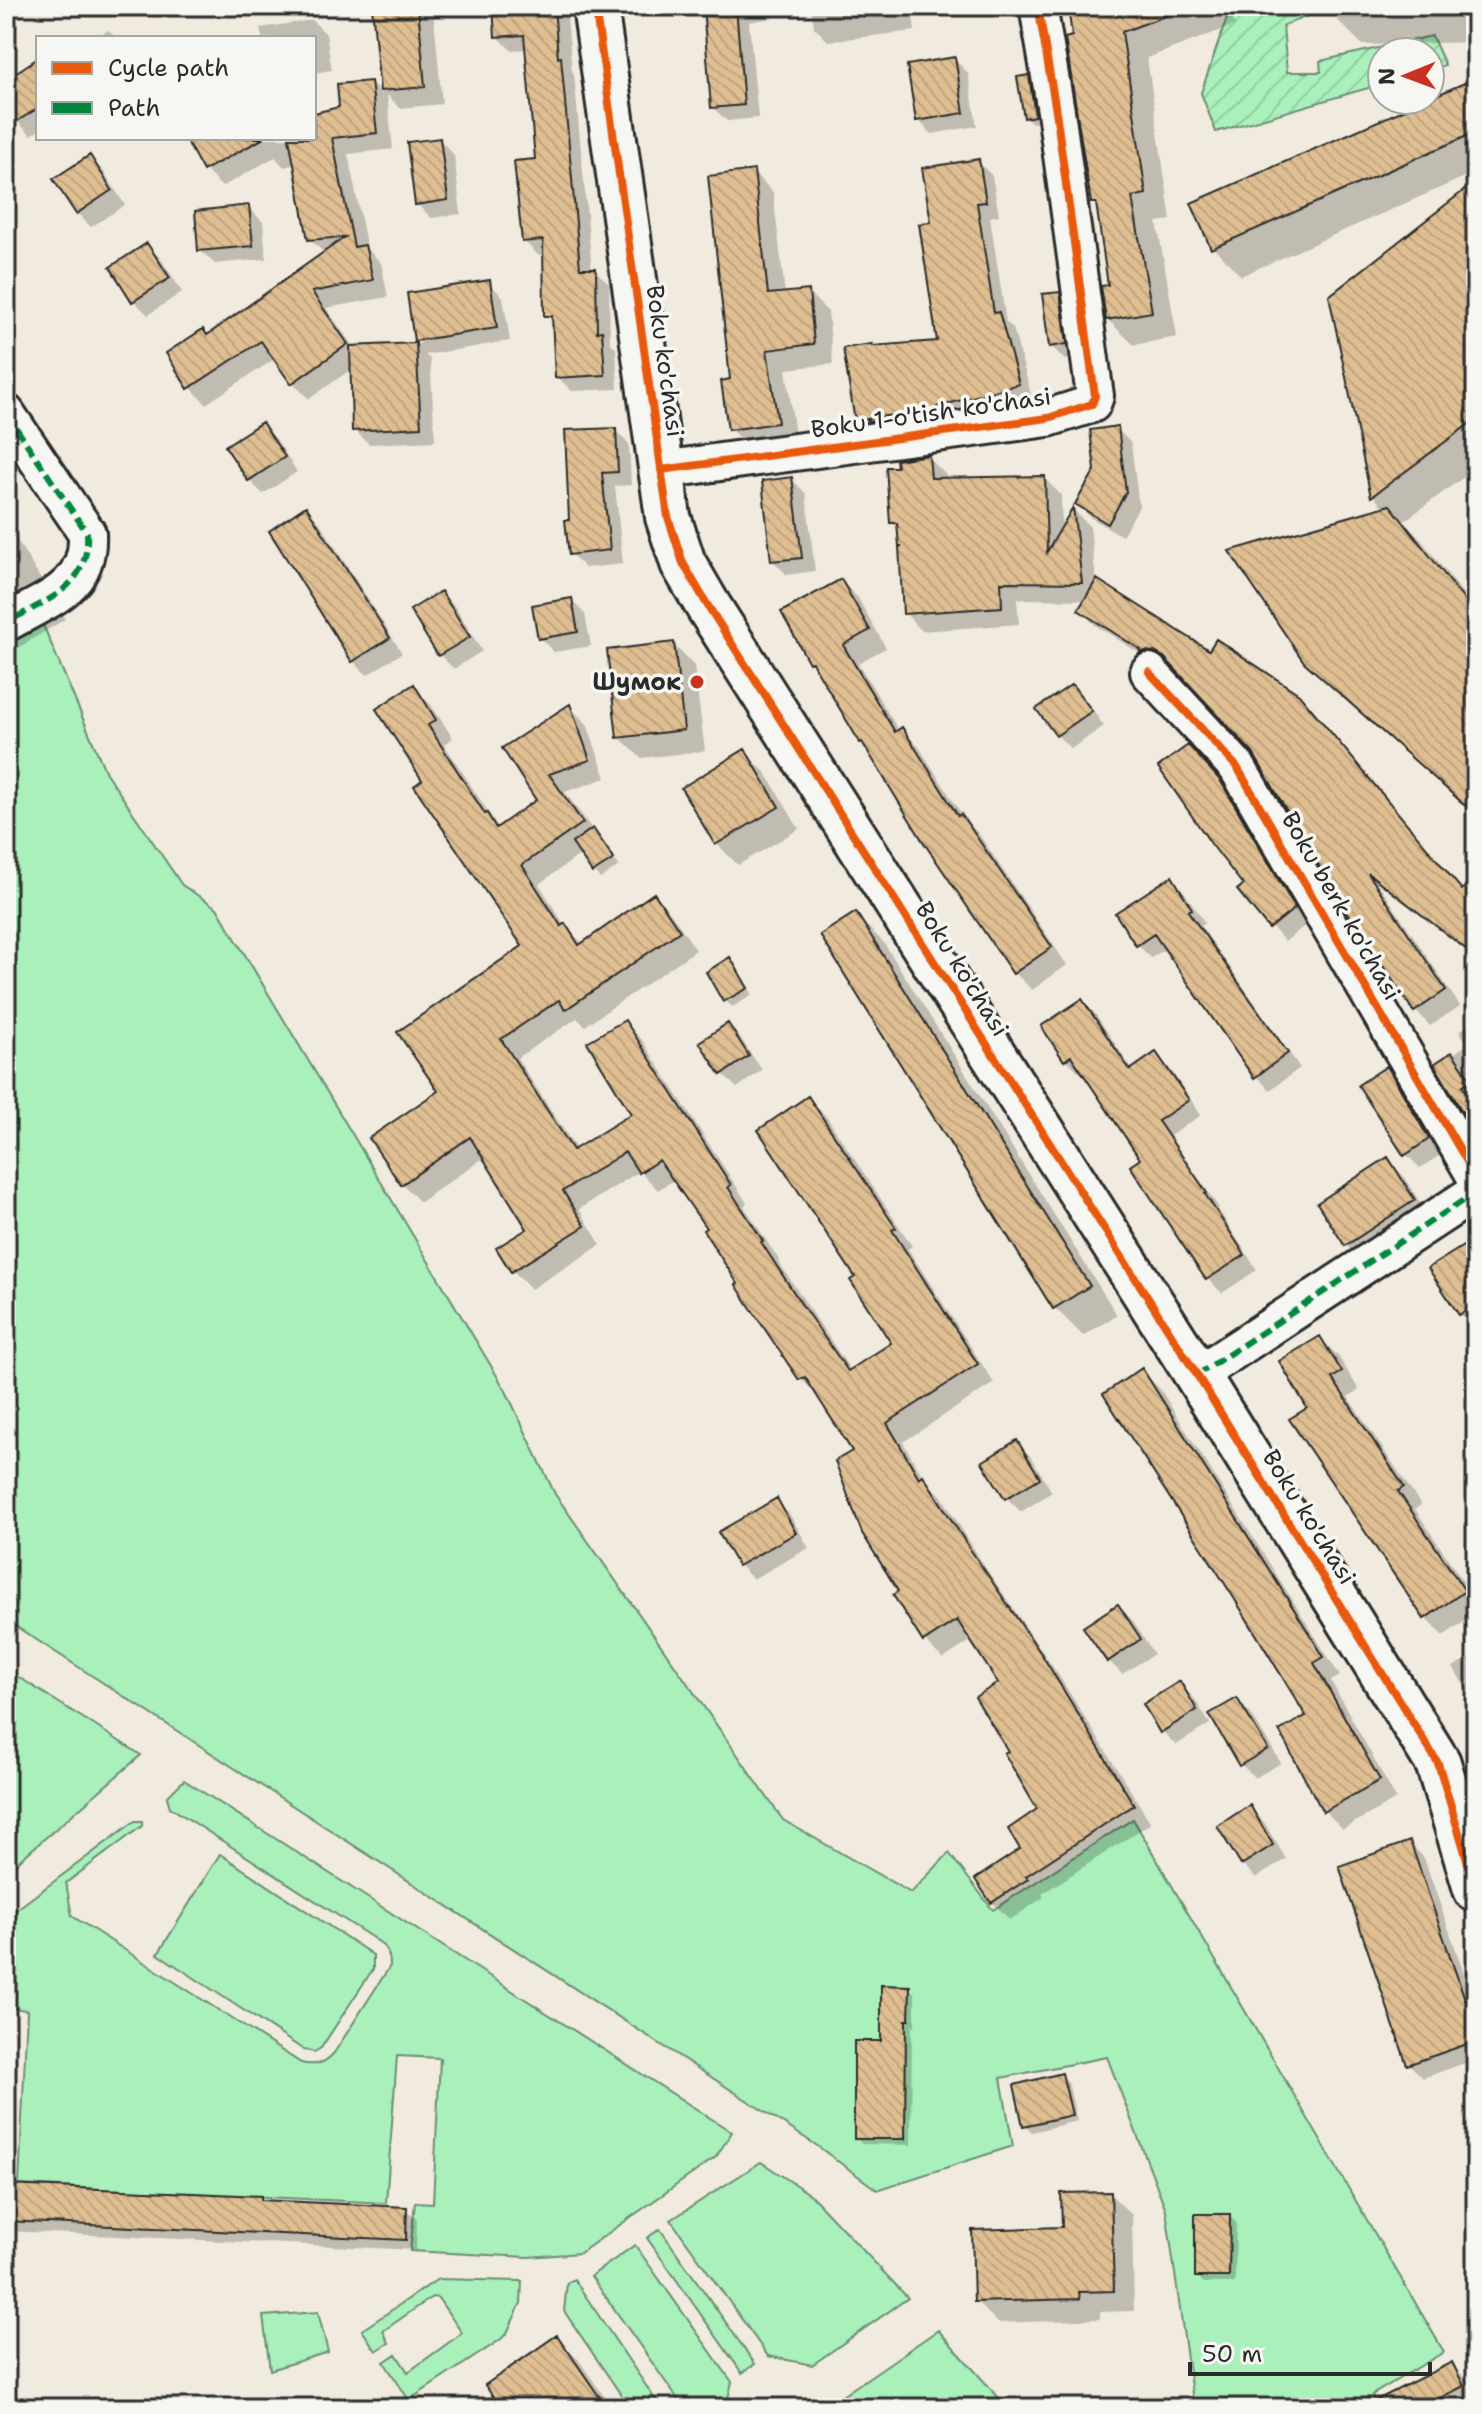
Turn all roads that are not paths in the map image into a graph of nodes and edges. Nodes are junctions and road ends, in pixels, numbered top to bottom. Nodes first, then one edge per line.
1 (595, 6) edge
2 (1038, 6) edge
3 (6, 413) edge
4 (661, 470) junction
5 (6, 623) edge
6 (1149, 672) dead end
7 (1476, 1177) edge
8 (1476, 1192) edge
9 (1197, 1375) junction
10 (1476, 1889) edge

1 - 4 street, Boku ko'chasi
2 - 4 street, Boku 1-o'tish ko'chasi
3 - 5 street
4 - 9 street, Boku ko'chasi
6 - 7 street, Boku berk ko'chasi
8 - 9 street
9 - 10 street, Boku ko'chasi

